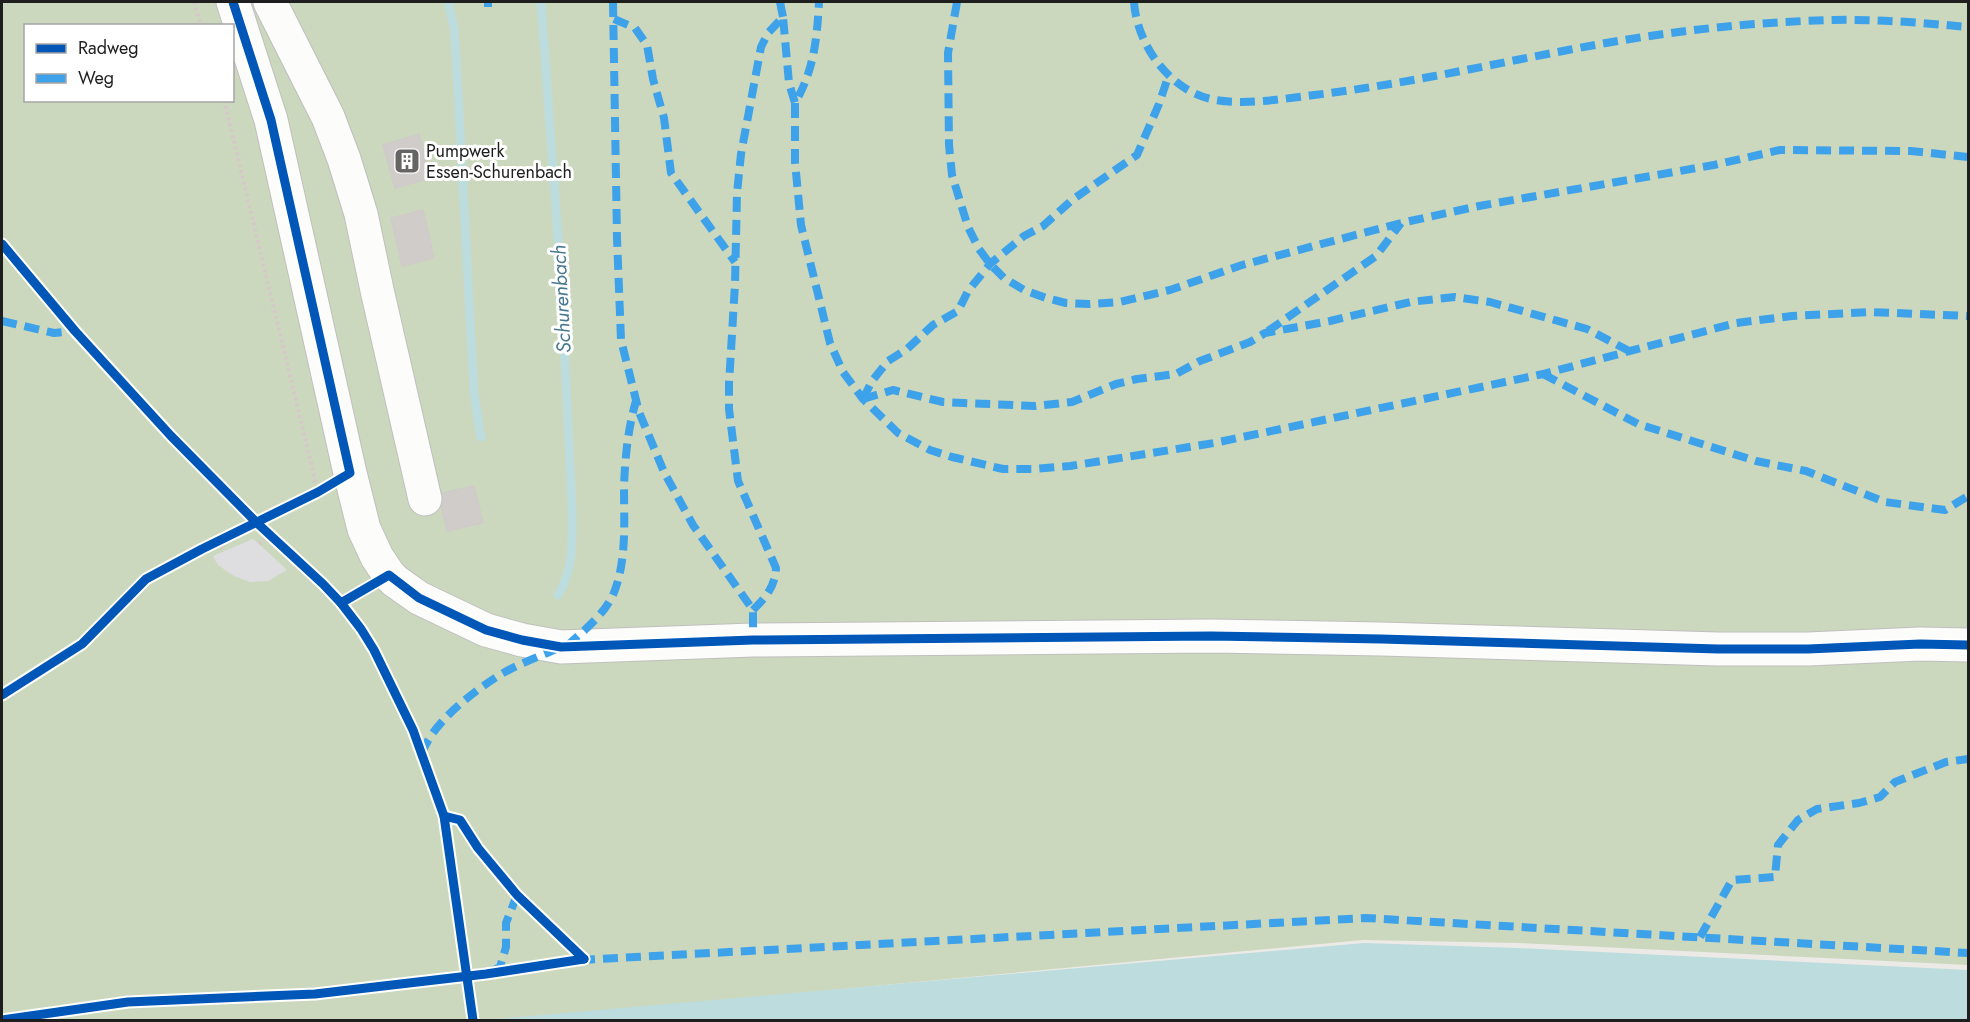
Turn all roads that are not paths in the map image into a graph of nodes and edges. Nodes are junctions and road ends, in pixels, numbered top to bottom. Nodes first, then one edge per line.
1 (233, 2) edge
2 (270, 2) edge
3 (425, 500) dead end
4 (1968, 645) edge

1 - 4 lane
2 - 3 lane

